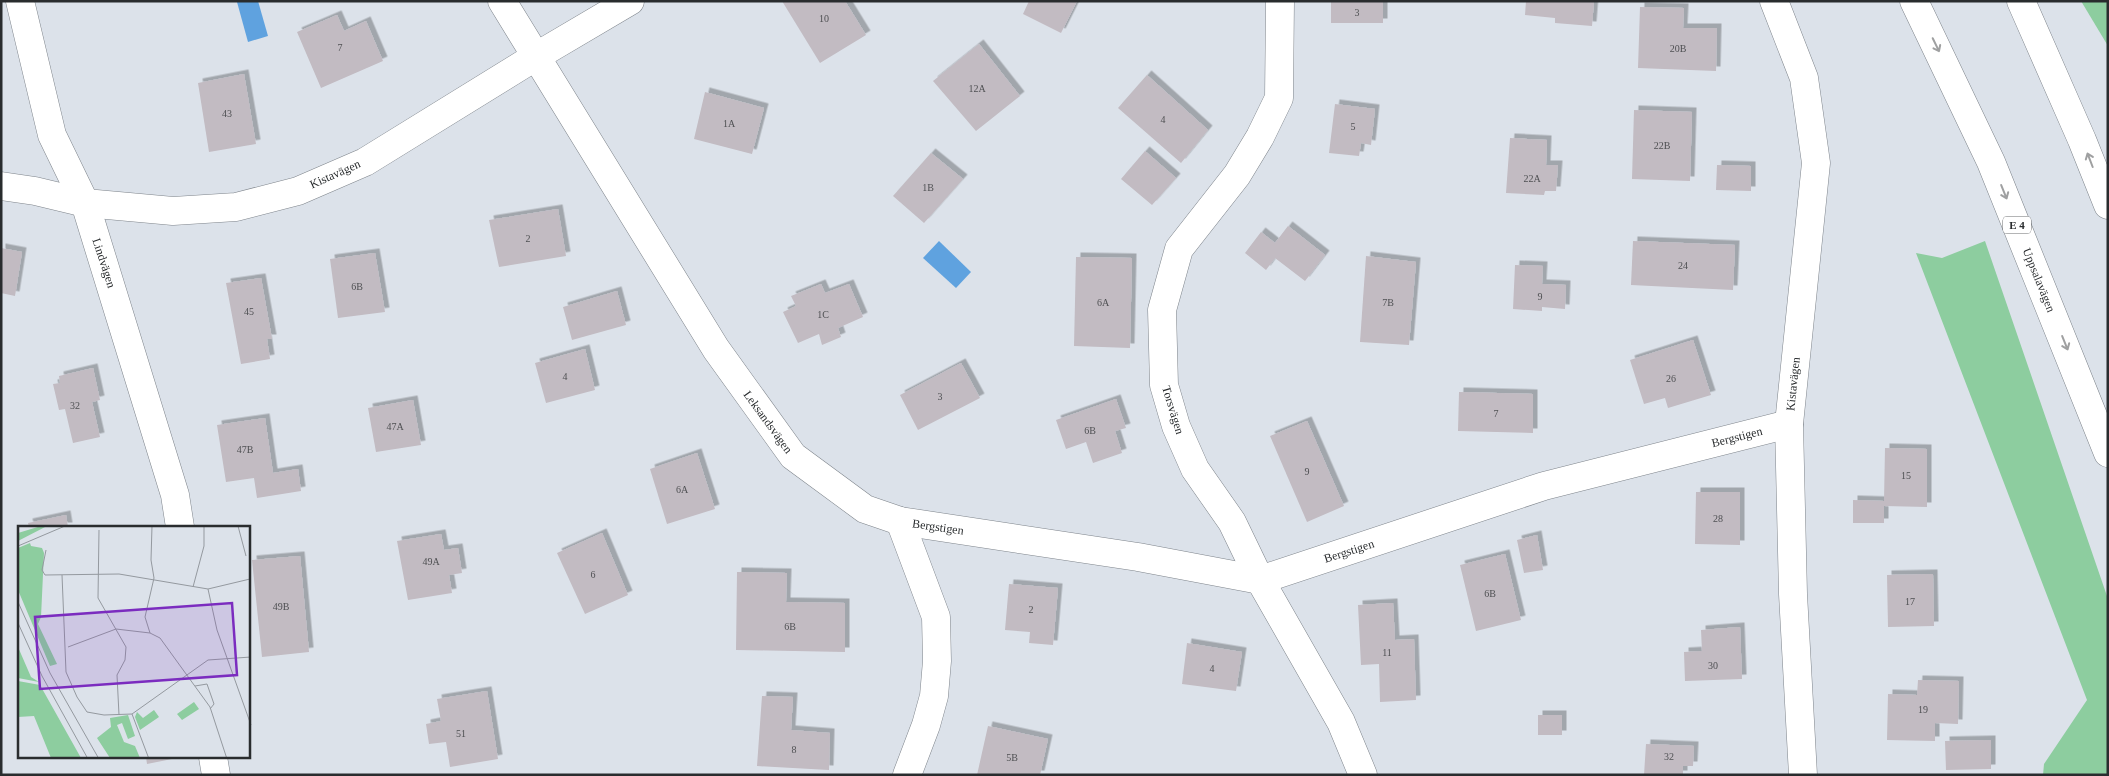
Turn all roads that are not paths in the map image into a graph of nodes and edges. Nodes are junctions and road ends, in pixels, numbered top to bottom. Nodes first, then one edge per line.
1 (20, 1) edge
2 (502, 1) edge
3 (630, 1) edge
4 (1280, 1) edge
5 (1774, 1) edge
6 (1914, 1) edge
7 (2021, 1) edge
8 (535, 57) junction
9 (1, 186) edge
10 (85, 203) junction
11 (2108, 205) edge
12 (1789, 424) junction
13 (2108, 454) edge
14 (900, 521) junction
15 (180, 526) edge
16 (1260, 580) junction
17 (213, 758) edge
18 (216, 775) edge
19 (907, 775) edge
20 (1364, 775) edge
21 (1803, 775) edge

1 - 10 main road, Lindvägen
2 - 8 main road, Leksandsvägen
3 - 8 main road, Kistavägen
4 - 16 main road, Torsvägen
5 - 12 main road, Kistavägen
6 -> 13 main road, Uppsalavägen / E 4
11 -> 7 main road
8 - 10 main road, Kistavägen
8 - 14 main road, Leksandsvägen
9 - 10 main road, Kistavägen
10 - 15 main road, Lindvägen
12 - 16 main road, Bergstigen
12 - 21 main road, Kistavägen
14 - 16 main road, Bergstigen
14 - 19 main road
16 - 20 main road, Torsvägen
17 - 18 main road

